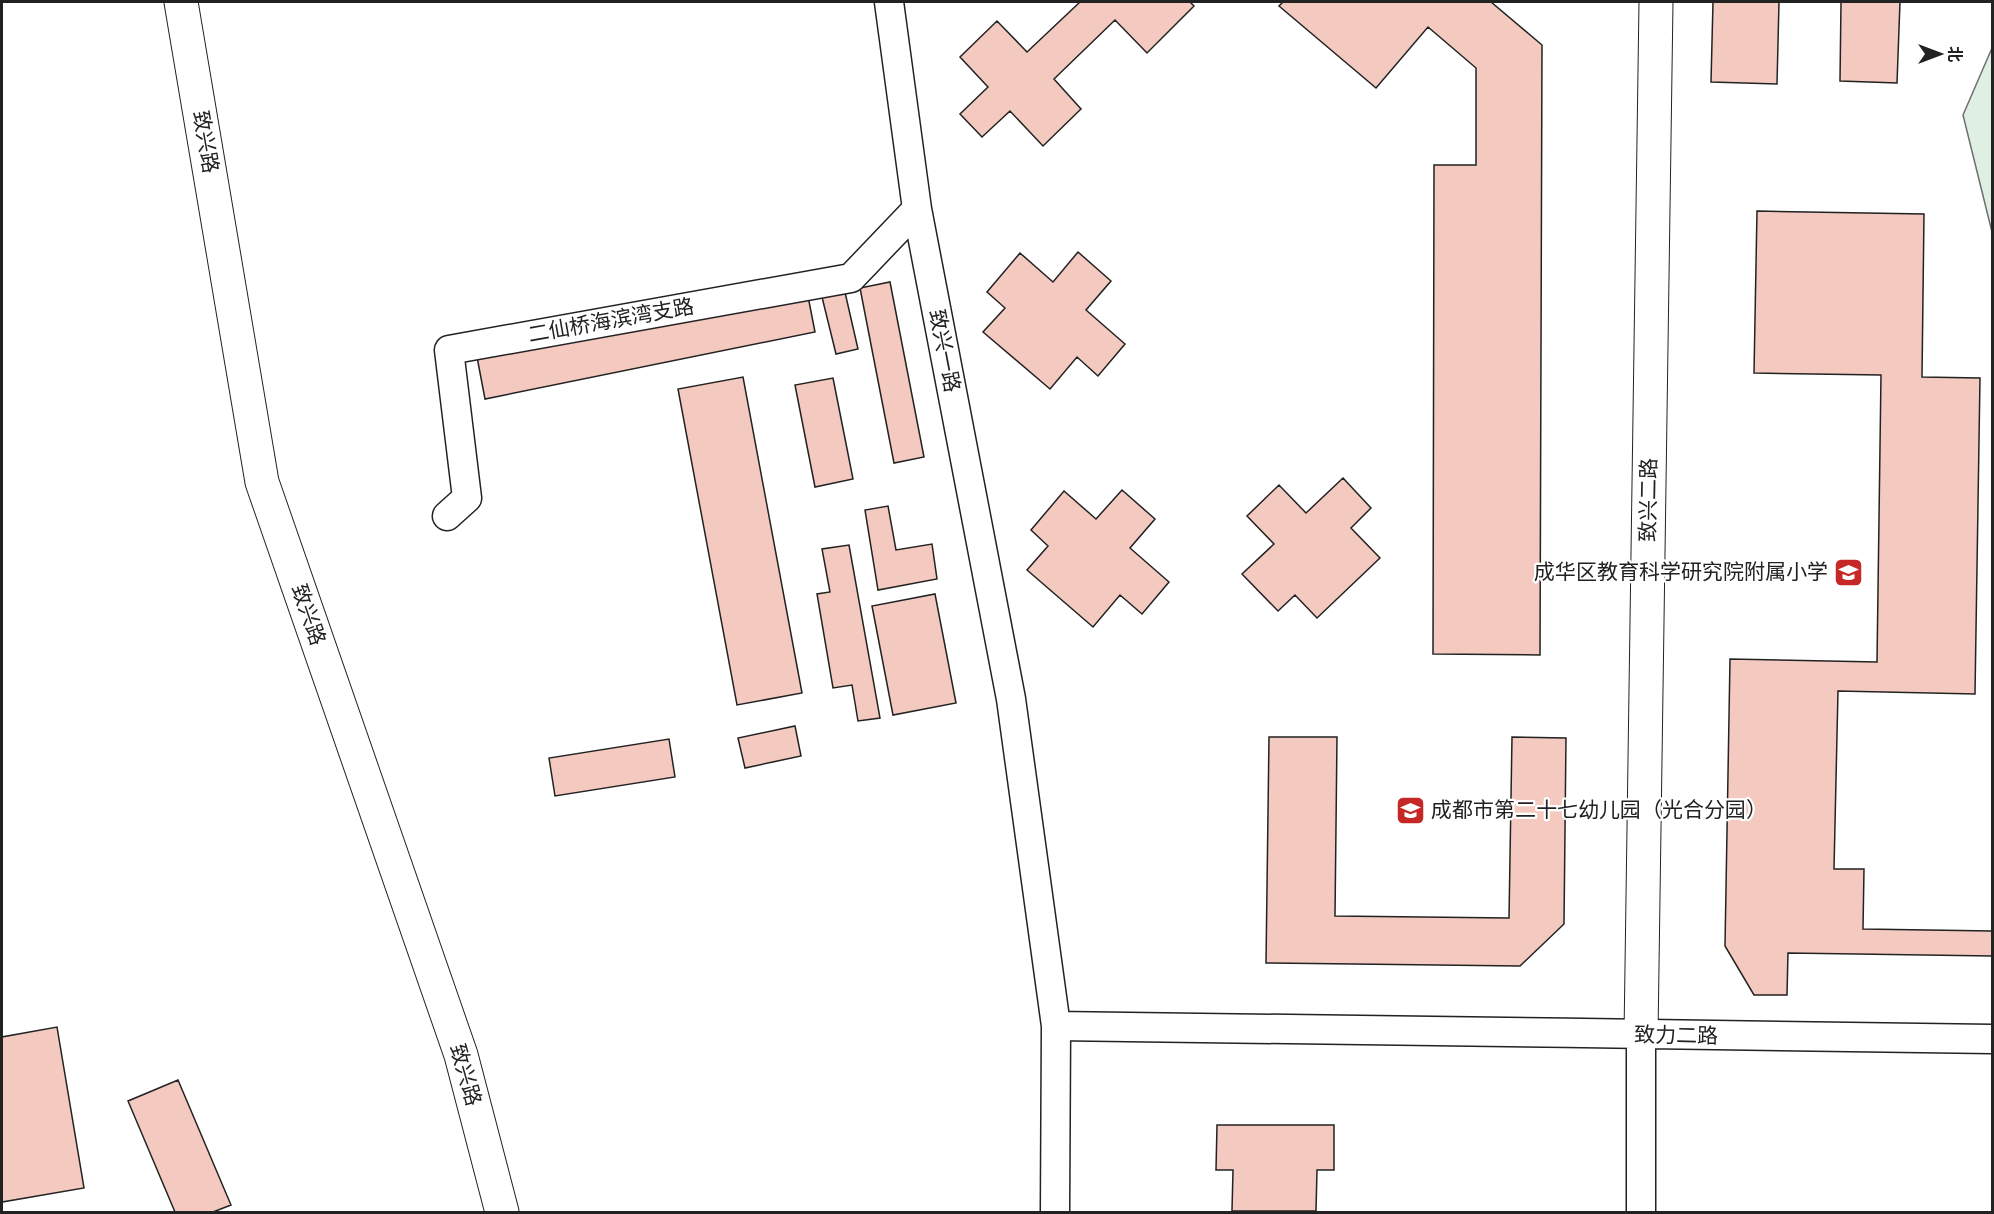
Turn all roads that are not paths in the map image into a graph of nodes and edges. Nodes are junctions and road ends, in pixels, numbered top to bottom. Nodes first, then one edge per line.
1 (181, 2) edge
2 (889, 2) edge
3 (1656, 2) edge
4 (917, 208) junction
5 (447, 516) dead end
6 (1056, 1026) junction
7 (1641, 1035) junction
8 (1992, 1039) edge
9 (502, 1212) edge
10 (1055, 1212) edge
11 (1641, 1212) edge

1 - 9 street, 致兴路
2 - 4 street, 致兴一路
3 - 7 street, 致兴二路
4 - 5 street, 二仙桥海滨湾支路
4 - 6 street, 致兴一路
6 - 7 street, 致力二路
6 - 10 street, 致兴一路
7 - 8 street, 致力二路
7 - 11 street

